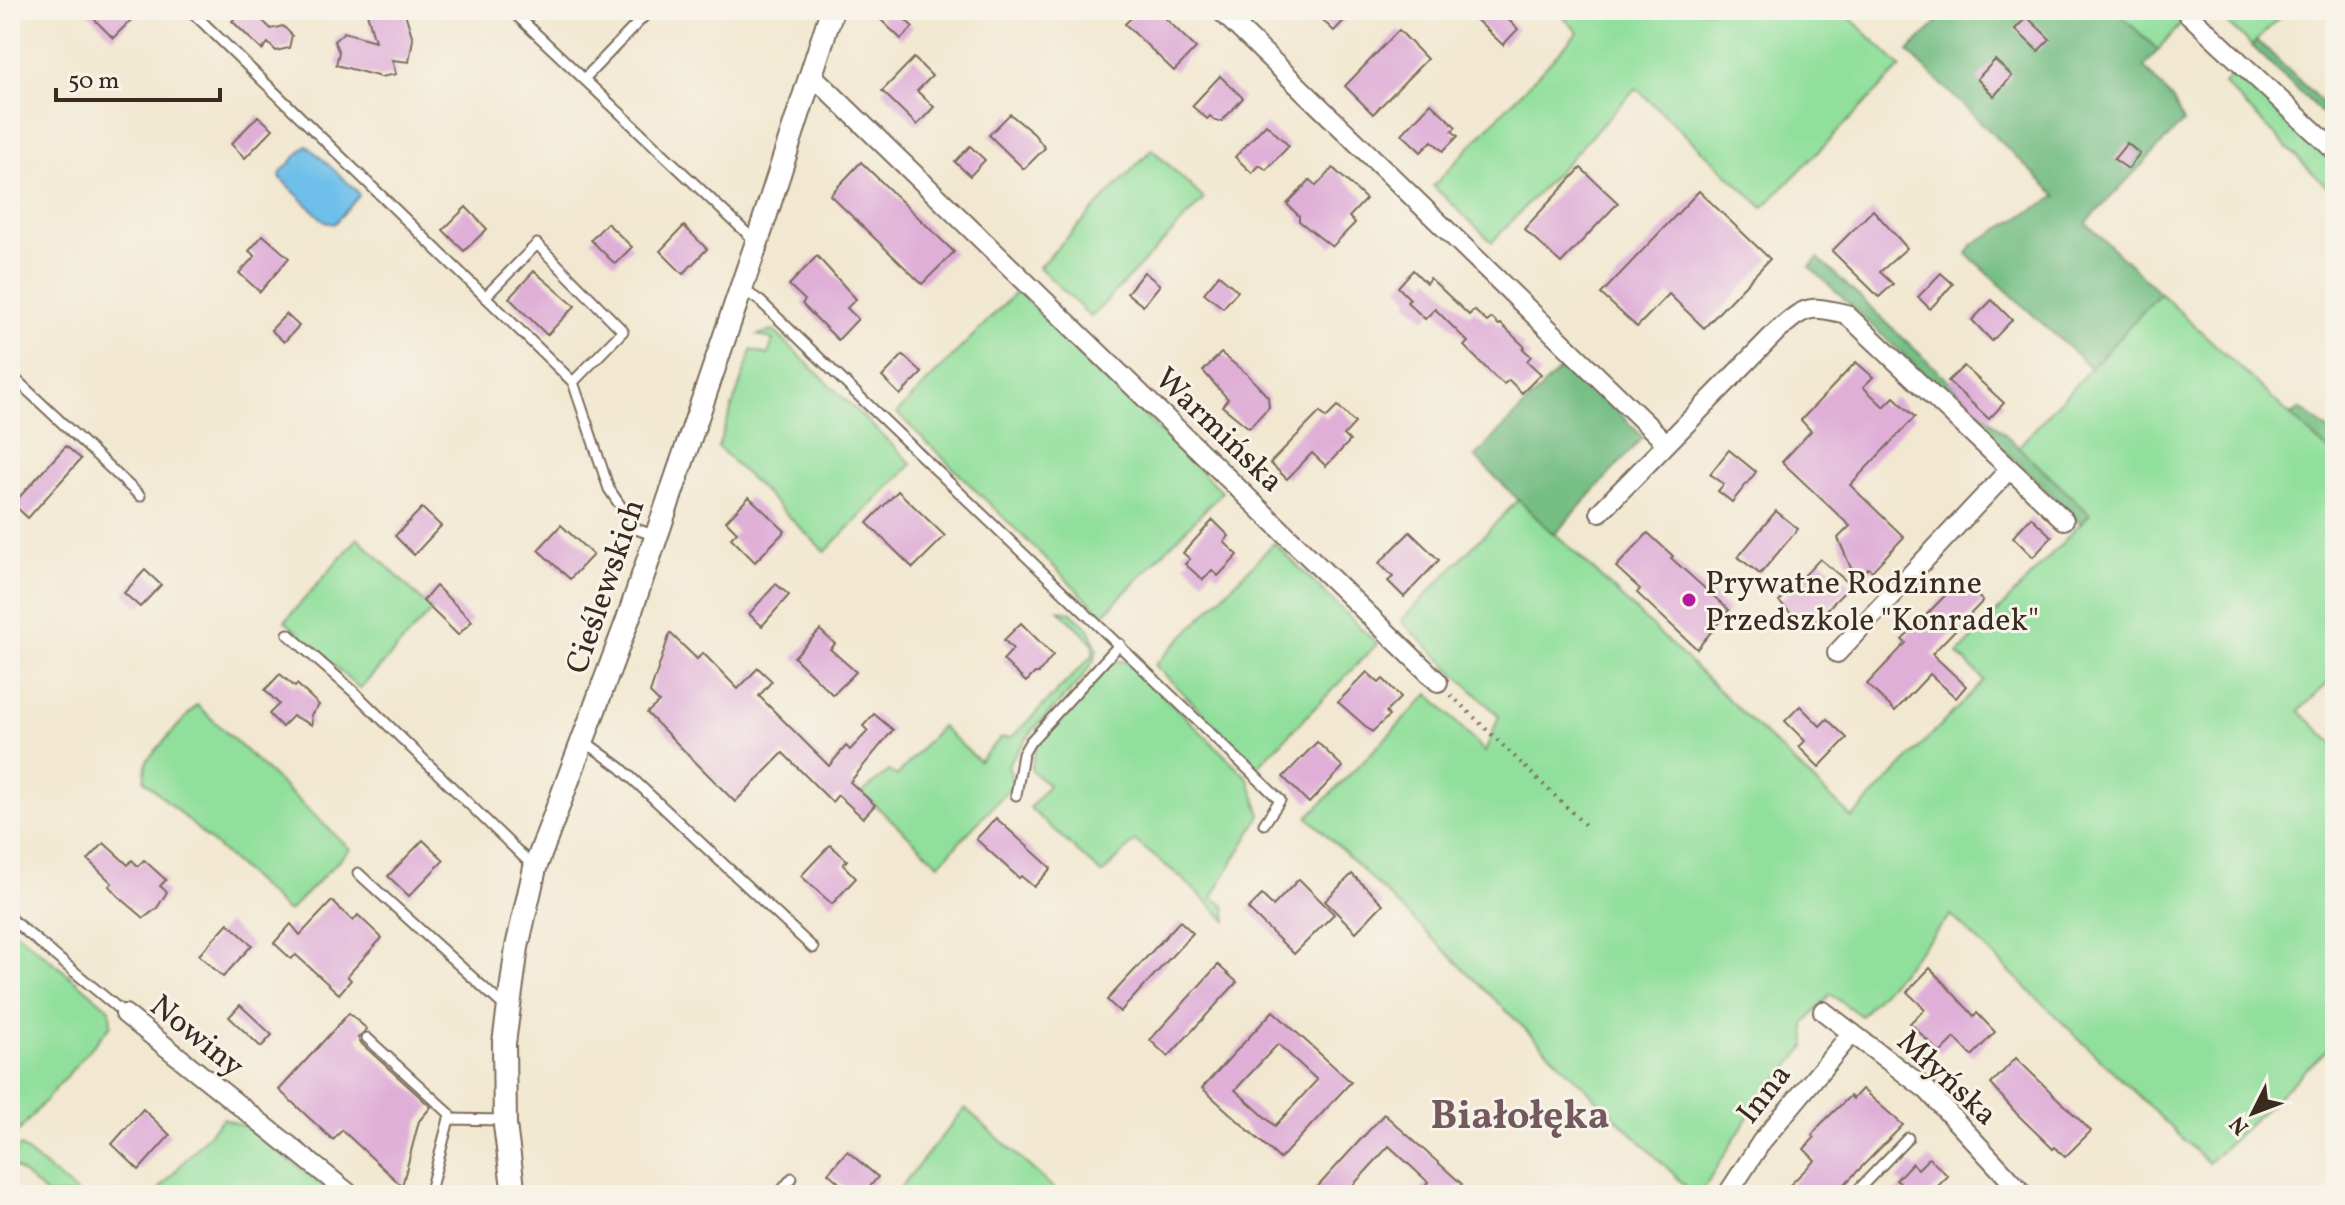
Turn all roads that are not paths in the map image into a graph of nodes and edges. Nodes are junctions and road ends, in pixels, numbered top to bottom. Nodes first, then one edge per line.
1 (190, 10) edge
2 (511, 10) edge
3 (650, 10) edge
4 (832, 10) edge
5 (1220, 10) edge
6 (2184, 10) edge
7 (811, 74) junction
8 (585, 78) junction
9 (2335, 151) edge
10 (757, 242) junction
11 (741, 288) junction
12 (485, 297) junction
13 (10, 374) edge
14 (573, 382) junction
15 (1666, 443) junction
16 (2010, 469) junction
17 (140, 496) dead end
18 (1600, 512) dead end
19 (2064, 520) dead end
20 (656, 536) junction
21 (288, 634) dead end
22 (1120, 644) junction
23 (1837, 653) dead end
24 (1438, 682) road end
25 (583, 740) junction
26 (1016, 795) dead end
27 (1264, 824) dead end
28 (535, 868) junction
29 (358, 873) dead end
30 (10, 918) edge
31 (813, 948) dead end
32 (508, 1011) junction
33 (1823, 1011) dead end
34 (125, 1014) joint
35 (1852, 1033) junction
36 (367, 1038) dead end
37 (449, 1119) junction
38 (505, 1120) junction
39 (1908, 1138) dead end
40 (792, 1178) dead end
41 (351, 1195) edge
42 (429, 1195) edge
43 (514, 1195) edge
44 (778, 1195) edge
45 (1727, 1195) edge
46 (1853, 1195) edge
47 (2024, 1195) edge

1 - 12 lane
2 - 8 lane
3 - 8 lane
4 - 7 street, Cieślewskich
5 - 15 street
6 - 9 street
7 - 10 street, Cieślewskich
7 - 24 street, Warmińska
8 - 10 lane
10 - 11 street, Cieślewskich
11 - 20 street, Cieślewskich
11 - 22 lane
12 - 14 lane
12 - 14 lane
13 - 17 lane
14 - 20 lane
15 - 16 street
15 - 18 street
16 - 19 street
16 - 23 street
20 - 25 street, Cieślewskich
21 - 28 lane
22 - 26 lane
22 - 27 lane
25 - 28 street, Cieślewskich
25 - 31 lane
28 - 32 street, Cieślewskich
29 - 32 lane
30 - 34 lane, Nowiny
32 - 38 street, Cieślewskich
33 - 35 street, Młyńska
34 - 41 street, Nowiny
35 - 45 street, Inna
35 - 47 street, Młyńska
36 - 37 lane
37 - 38 lane
37 - 42 lane
38 - 43 street, Cieślewskich
39 - 46 lane
40 - 44 lane

